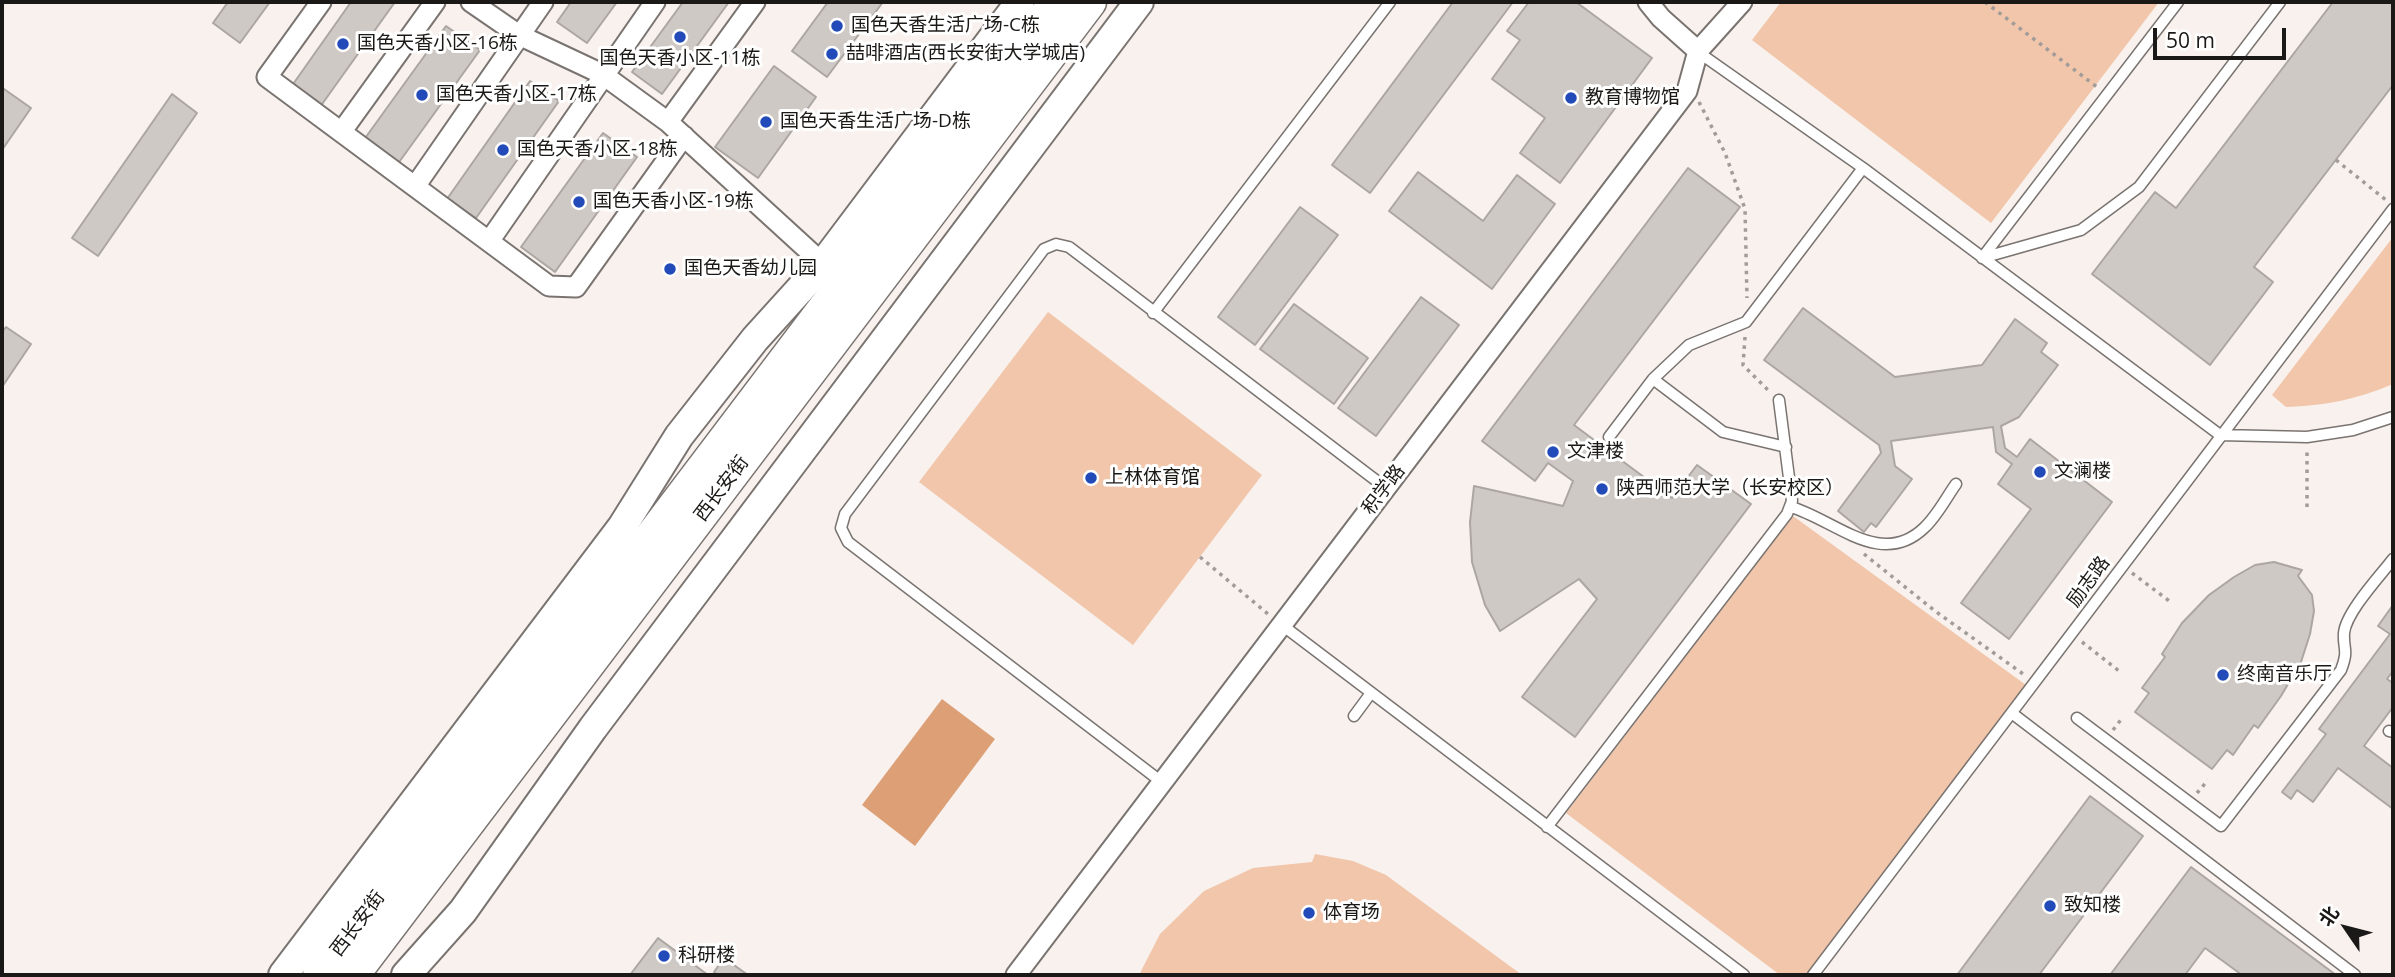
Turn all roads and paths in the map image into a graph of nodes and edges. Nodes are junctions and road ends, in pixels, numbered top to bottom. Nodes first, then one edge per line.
1 (321, 2) edge
2 (435, 2) edge
3 (471, 2) edge
4 (543, 2) edge
5 (655, 2) edge
6 (755, 2) edge
7 (1020, 2) edge
8 (1056, 2) edge
9 (1090, 2) edge
10 (1139, 2) edge
11 (1390, 2) edge
12 (1648, 2) edge
13 (1742, 2) edge
14 (1985, 2) edge
15 (2178, 2) edge
16 (2280, 2) edge
17 (519, 35) junction
18 (1698, 51) junction
19 (602, 74) junction
20 (1687, 91) junction
21 (2107, 95) junction
22 (668, 122) junction
23 (342, 131) junction
24 (684, 136) junction
25 (2336, 160) dead end
26 (1863, 168) junction
27 (416, 186) junction
28 (2393, 207) edge
29 (490, 240) junction
30 (1982, 258) junction
31 (833, 273) junction
32 (1153, 313) junction
33 (1746, 322) junction
34 (1653, 379) junction
35 (1779, 400) joint
36 (2393, 417) edge
37 (2220, 435) junction
38 (1609, 437) dead end
39 (1786, 447) junction
40 (2307, 466) dead end
41 (1956, 484) dead end
42 (1386, 488) junction
43 (1791, 507) junction
44 (2307, 508) dead end
45 (1864, 541) junction
46 (1200, 557) dead end
47 (2393, 559) edge
48 (2144, 583) dead end
49 (2172, 603) dead end
50 (1282, 625) junction
51 (2092, 650) dead end
52 (2119, 670) dead end
53 (2036, 683) junction
54 (1371, 693) junction
55 (2013, 714) junction
56 (1354, 716) dead end
57 (2077, 718) dead end
58 (1164, 783) junction
59 (1547, 827) junction
60 (284, 975) edge
61 (319, 975) edge
62 (353, 975) edge
63 (406, 975) edge
64 (1016, 975) edge
65 (1744, 975) edge
66 (1813, 975) edge
67 (2355, 975) edge

1 - 23 street
2 - 23 street
3 - 17 street
4 - 17 street
5 - 19 street
6 - 22 street
7 - 31 main road
8 - 31 main road, 西长安街
9 - 62 main road, 西长安街
10 - 63 main road
11 - 32 lane
12 - 18 street
13 - 18 street, 积学路
14 - 21 path
15 - 21 lane
16 - 30 lane
17 - 19 street
17 - 27 street
18 - 20 street, 积学路
18 - 26 lane
19 - 22 street
19 - 29 street
20 - 33 path
20 - 42 street, 积学路
21 - 30 lane
22 - 24 street
23 - 27 street
24 - 29 street
24 - 31 street
25 - 28 path
26 - 30 lane
26 - 33 lane
27 - 29 street
28 - 37 lane, 励志路
30 - 37 lane
31 - 60 main road
31 - 61 main road, 西长安街
32 - 42 lane
32 - 58 lane
33 - 34 lane
33 - 35 path
34 - 38 lane
34 - 39 lane
35 - 39 lane
36 - 37 lane
37 - 53 lane, 励志路
39 - 43 lane
40 - 44 path
41 - 45 lane
42 - 50 street, 积学路
43 - 45 lane
43 - 59 lane
45 - 53 path
46 - 50 path
47 - 57 lane
48 - 49 path
50 - 54 lane
50 - 58 street, 积学路
51 - 52 path
53 - 55 lane, 励志路
54 - 56 lane
54 - 59 lane
55 - 66 lane, 励志路
55 - 67 lane
58 - 64 street, 积学路
59 - 65 lane

